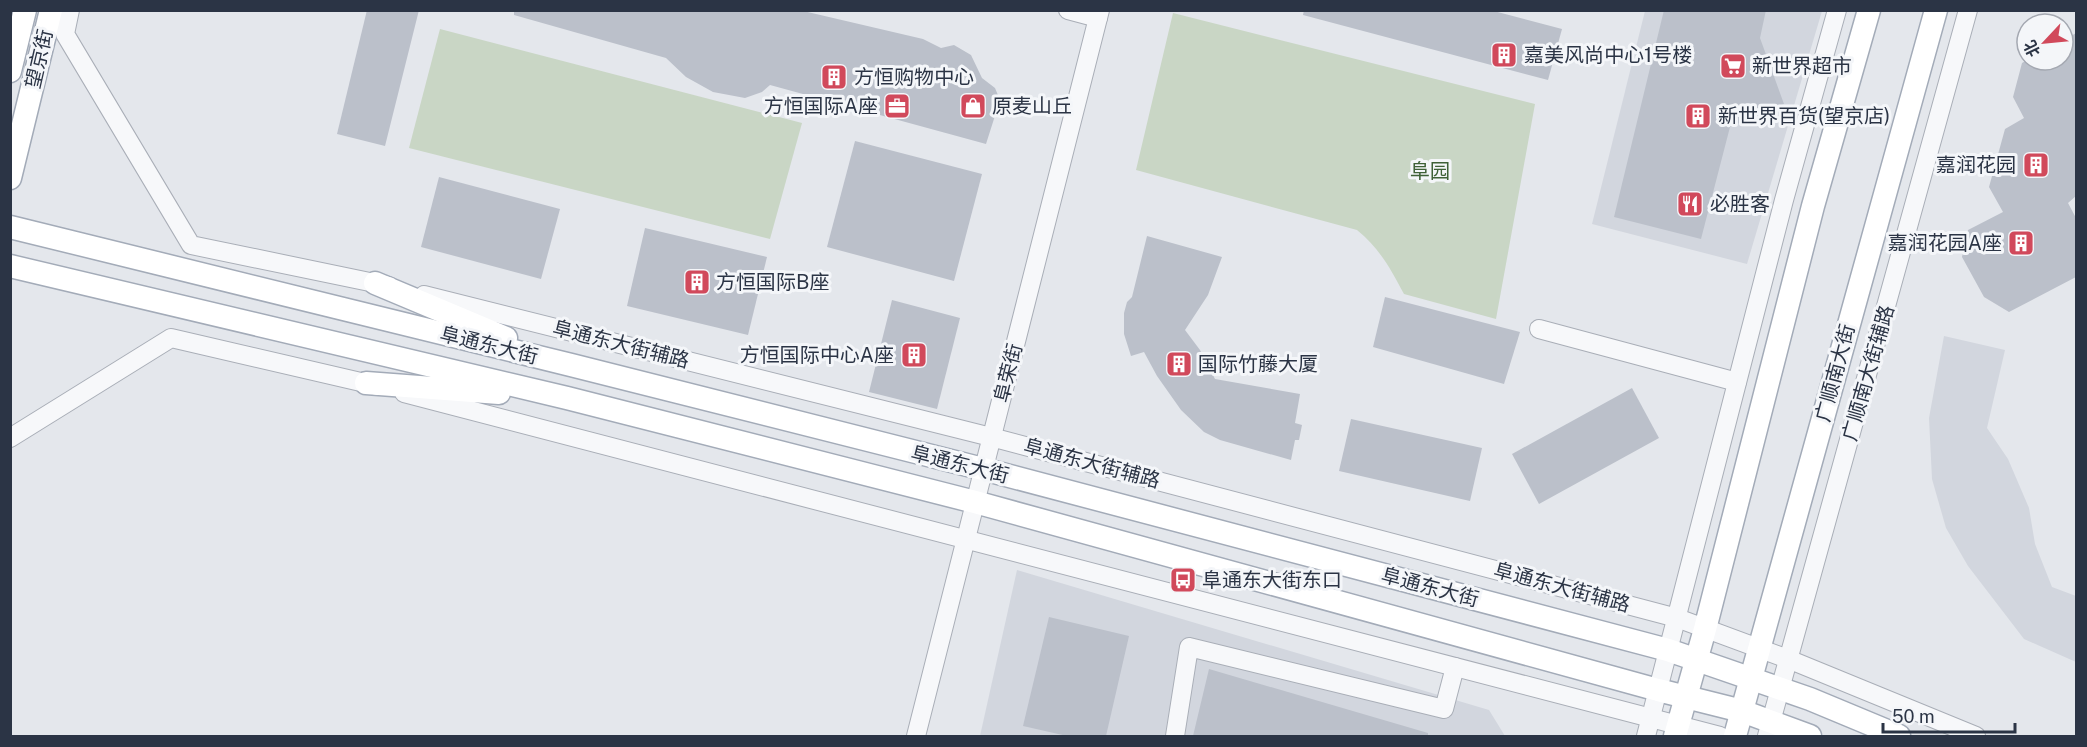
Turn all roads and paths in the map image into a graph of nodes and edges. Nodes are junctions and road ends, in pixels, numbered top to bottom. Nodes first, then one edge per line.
1 (25, 10) edge
2 (51, 10) edge
3 (70, 10) edge
4 (1068, 10) edge
5 (1837, 10) edge
6 (1869, 10) edge
7 (1936, 10) edge
8 (1968, 10) edge
9 (1099, 14) edge
10 (10, 71) edge
11 (10, 178) edge
12 (10, 227) edge
13 (10, 266) edge
14 (375, 283) junction
15 (1539, 329) dead end
16 (571, 365) junction
17 (1737, 382) junction
18 (366, 383) junction
19 (567, 398) junction
20 (992, 437) junction
21 (10, 438) edge
22 (983, 469) junction
23 (975, 502) junction
24 (965, 540) junction
25 (1677, 618) junction
26 (1705, 629) junction
27 (1760, 648) junction
28 (1668, 650) junction
29 (1695, 659) junction
30 (1788, 659) junction
31 (1455, 668) junction
32 (1751, 678) junction
33 (1780, 688) junction
34 (1658, 690) junction
35 (1685, 697) junction
36 (1742, 711) junction
37 (1651, 718) junction
38 (1770, 729) edge
39 (1676, 731) edge
40 (916, 736) edge
41 (1175, 736) edge
42 (1646, 736) edge
43 (1720, 736) edge
44 (1735, 736) edge
45 (1810, 736) edge
46 (1899, 736) edge
47 (1976, 736) edge

1 - 10 main road
2 - 11 main road, 望京街
3 - 14 street, 阜通东大街辅路
4 - 9 street
5 - 17 street
6 - 26 main road
7 - 27 main road, 广顺南大街
8 - 30 street, 广顺南大街辅路
9 - 20 street, 阜荣街
12 - 16 main road, 阜通东大街
13 - 19 main road, 阜通东大街
14 - 16 main road
14 - 20 street, 阜通东大街辅路
15 - 17 street
16 - 22 main road, 阜通东大街
17 - 25 street
18 - 19 main road
18 - 21 street
18 - 24 street
19 - 23 main road, 阜通东大街
20 - 22 street, 阜荣街
20 - 25 street, 阜通东大街辅路
22 - 23 street, 阜荣街
22 - 28 main road, 阜通东大街
23 - 24 street, 阜荣街
23 - 34 main road, 阜通东大街
24 - 31 street
24 - 40 street, 阜荣街
25 - 26 street, 阜通东大街辅路
25 - 28 street
26 - 27 street, 阜通东大街辅路
26 - 29 main road
27 - 30 street, 阜通东大街辅路
27 - 32 main road, 广顺南大街
28 - 29 main road, 阜通东大街
28 - 34 street
29 - 32 main road, 阜通东大街
29 - 35 main road
30 - 33 street, 广顺南大街辅路
30 - 47 street, 阜通东大街辅路
31 - 37 street
31 - 41 street
32 - 33 main road, 阜通东大街
32 - 36 main road, 广顺南大街
33 - 38 street, 广顺南大街辅路
33 - 46 main road, 阜通东大街
34 - 35 main road, 阜通东大街
34 - 37 street
35 - 36 main road, 阜通东大街
35 - 39 main road
36 - 38 main road, 阜通东大街
36 - 44 main road, 广顺南大街
37 - 39 street
37 - 42 street
38 - 45 main road, 阜通东大街
39 - 43 street

